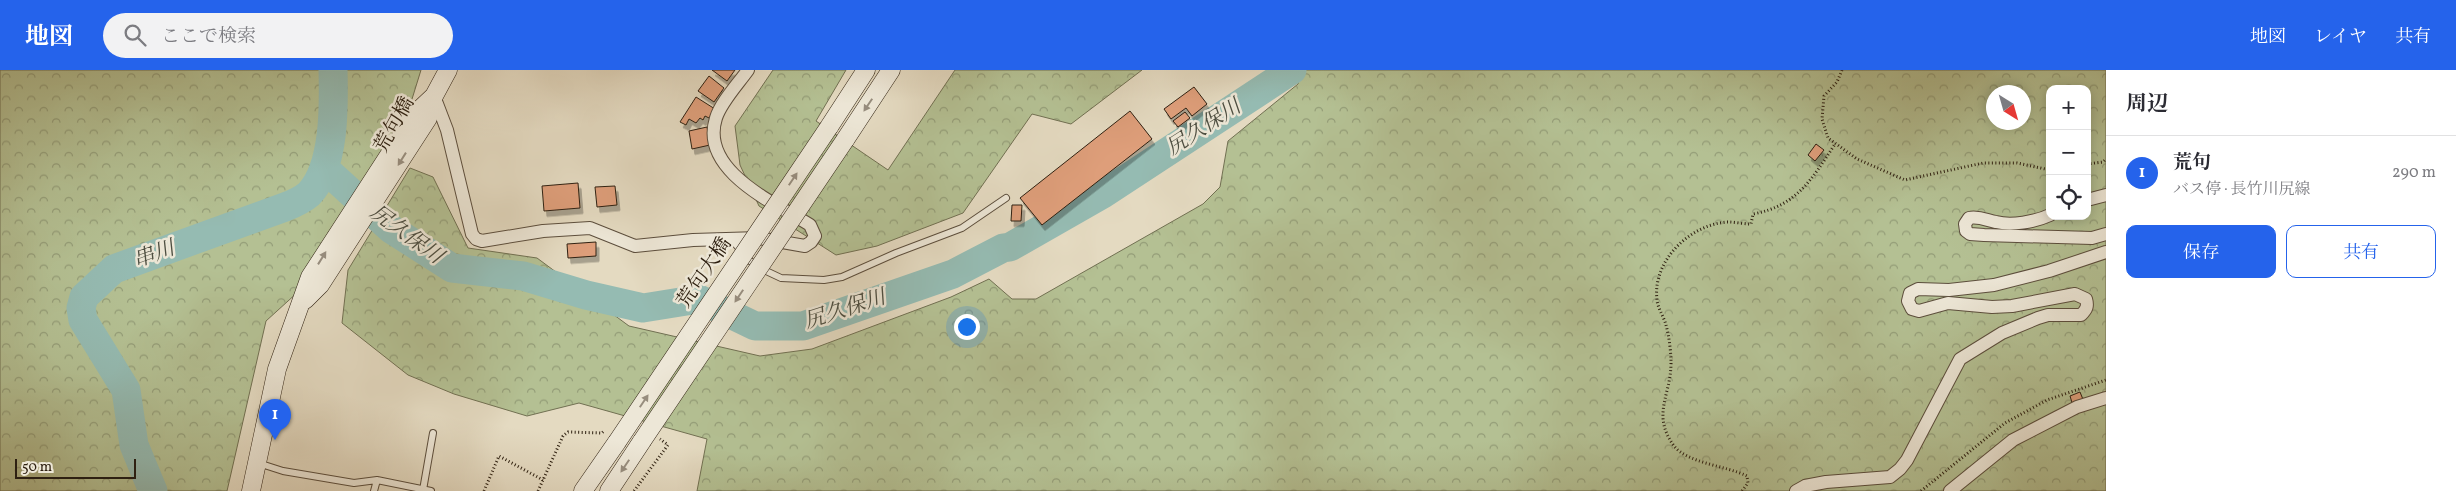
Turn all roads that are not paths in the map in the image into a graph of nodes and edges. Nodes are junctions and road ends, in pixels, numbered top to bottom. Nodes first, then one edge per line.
1 (448, 70) edge
2 (748, 70) edge
3 (866, 70) edge
4 (891, 70) edge
5 (434, 96) junction
6 (2106, 195) edge
7 (1006, 198) dead end
8 (2091, 199) edge
9 (2046, 216) edge
10 (2106, 234) edge
11 (730, 238) junction
12 (2106, 252) edge
13 (2106, 398) edge
14 (432, 434) dead end
15 (258, 463) junction
16 (377, 480) junction
17 (423, 490) junction
18 (251, 491) edge
19 (374, 491) edge
20 (431, 491) edge
21 (583, 491) edge
22 (609, 491) edge
23 (1796, 491) edge
24 (1950, 491) edge

1 - 5 main road, 荒句橋
2 - 11 street
21 -> 3 main road, 荒句大橋, bridge
4 -> 22 main road, 荒句大橋, bridge
5 - 11 street
5 - 15 main road, 荒句橋
6 - 8 street
7 - 11 lane
9 - 10 street
12 - 23 street
13 - 24 street
14 - 17 lane
15 - 16 lane
15 - 18 main road, 荒句橋
16 - 17 lane
16 - 19 lane
17 - 20 lane

